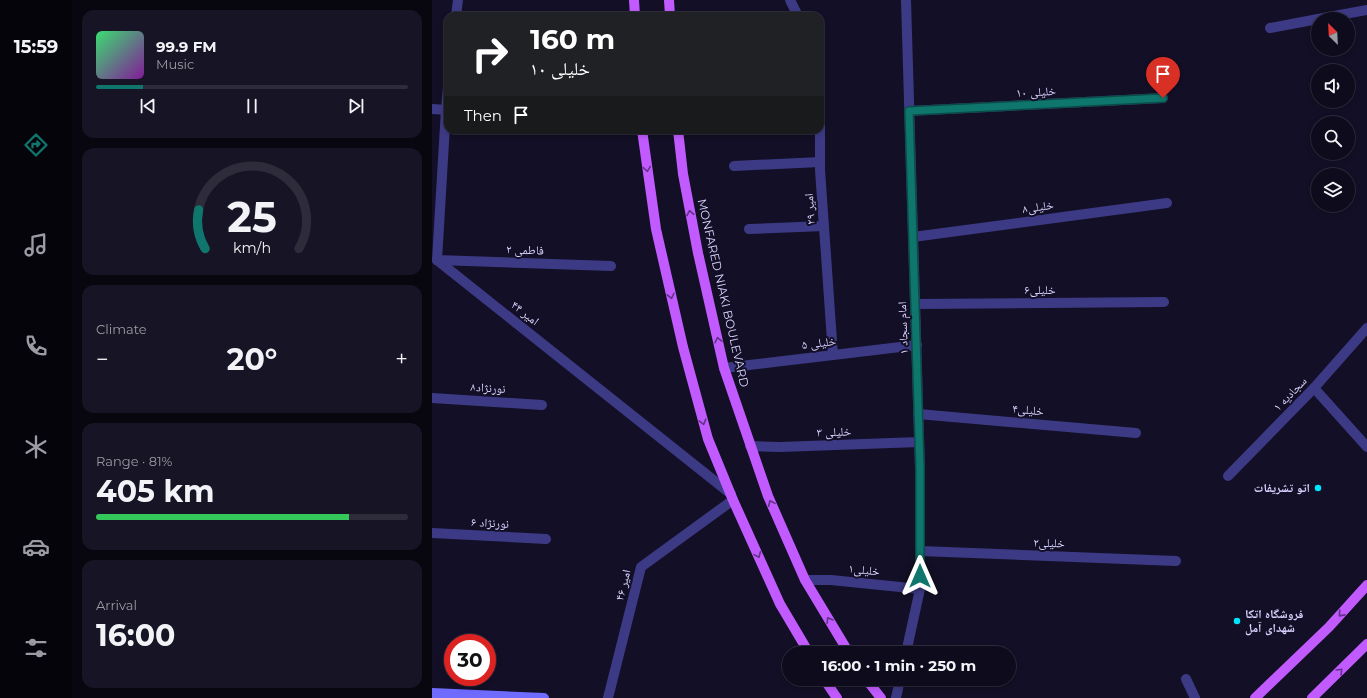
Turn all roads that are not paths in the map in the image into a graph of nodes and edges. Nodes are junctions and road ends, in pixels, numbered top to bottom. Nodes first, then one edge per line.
1 (458, 0) edge
2 (634, 0) edge
3 (670, 0) edge
4 (790, 0) edge
5 (906, 0) edge
6 (1367, 10) edge
7 (456, 12) edge
8 (635, 12) edge
9 (670, 12) edge
10 (796, 12) edge
11 (1355, 12) edge
12 (1311, 20) edge
13 (1270, 28) dead end
14 (1163, 98) dead end
15 (432, 109) edge
16 (444, 109) edge
17 (909, 111) junction
18 (446, 134) edge
19 (643, 134) edge
20 (678, 134) edge
21 (820, 134) edge
22 (820, 162) junction
23 (734, 166) dead end
24 (1167, 203) dead end
25 (824, 226) junction
26 (748, 229) dead end
27 (913, 237) junction
28 (438, 260) junction
29 (611, 266) dead end
30 (1164, 302) dead end
31 (915, 304) junction
32 (1367, 328) edge
33 (916, 345) junction
34 (833, 355) junction
35 (724, 368) junction
36 (1314, 388) junction
37 (432, 398) edge
38 (542, 405) dead end
39 (918, 414) junction
40 (1136, 432) dead end
41 (919, 442) junction
42 (750, 446) junction
43 (1367, 447) edge
44 (1228, 476) dead end
45 (732, 497) junction
46 (432, 533) edge
47 (546, 539) dead end
48 (920, 550) junction
49 (1176, 561) dead end
50 (805, 580) junction
51 (1367, 585) edge
52 (920, 589) junction
53 (1367, 644) edge
54 (805, 646) edge
55 (845, 646) edge
56 (908, 646) edge
57 (1186, 679) dead end
58 (829, 686) edge
59 (872, 686) edge
60 (899, 686) edge
61 (432, 693) edge
62 (544, 698) edge
63 (608, 698) edge
64 (837, 698) edge
65 (881, 698) edge
66 (896, 698) edge
67 (1194, 698) edge
68 (1255, 698) edge
69 (1312, 698) edge

1 - 7 street
2 - 8 main road
3 - 9 main road
4 - 10 street
5 - 17 street, امام سجاد ۱
6 - 11 street
12 - 13 street
14 - 17 street, خلیلی ۱۰
15 - 16 street
17 - 27 street, امام سجاد ۱
18 - 28 street
19 -> 45 main road
35 -> 20 main road, MONFARED NIAKI BOULEVARD
21 - 22 street, امیر ۲۹
22 - 23 street
22 - 25 street, امیر ۲۹
24 - 27 street, خلیلی۸
25 - 26 street
25 - 34 street, امیر ۲۹
27 - 31 street, امام سجاد ۱
28 - 29 street, فاطمی ۲
28 - 45 street, امیر ۴۴
30 - 31 street, خلیلی۶
31 - 33 street, امام سجاد ۱
32 - 36 street, سجادیه ۱
33 - 34 street, خلیلی ۵
33 - 39 street, امام سجاد ۱
34 - 35 street, خلیلی ۵
35 - 42 main road, MONFARED NIAKI BOULEVARD
36 - 43 street
36 - 44 street, سجادیه ۱
37 - 38 street, نورنژاد۸
39 - 40 street, خلیلی۴
39 - 41 street, امام سجاد ۱
41 - 42 street, خلیلی ۳
41 - 48 street, امام سجاد ۱
50 -> 42 main road, MONFARED NIAKI BOULEVARD
45 -> 54 main road
45 - 63 street, امیر ۴۶
46 - 47 street, نورنژاد ۶
48 - 49 street, خلیلی۲
48 - 52 street, امام سجاد ۱
50 - 52 street, خلیلی۱
55 -> 50 main road, MONFARED NIAKI BOULEVARD
51 -> 68 main road
52 - 56 street, امام سجاد ۱
69 -> 53 main road
57 - 67 street
58 - 64 main road
59 - 65 main road
60 - 66 street
61 - 62 street

